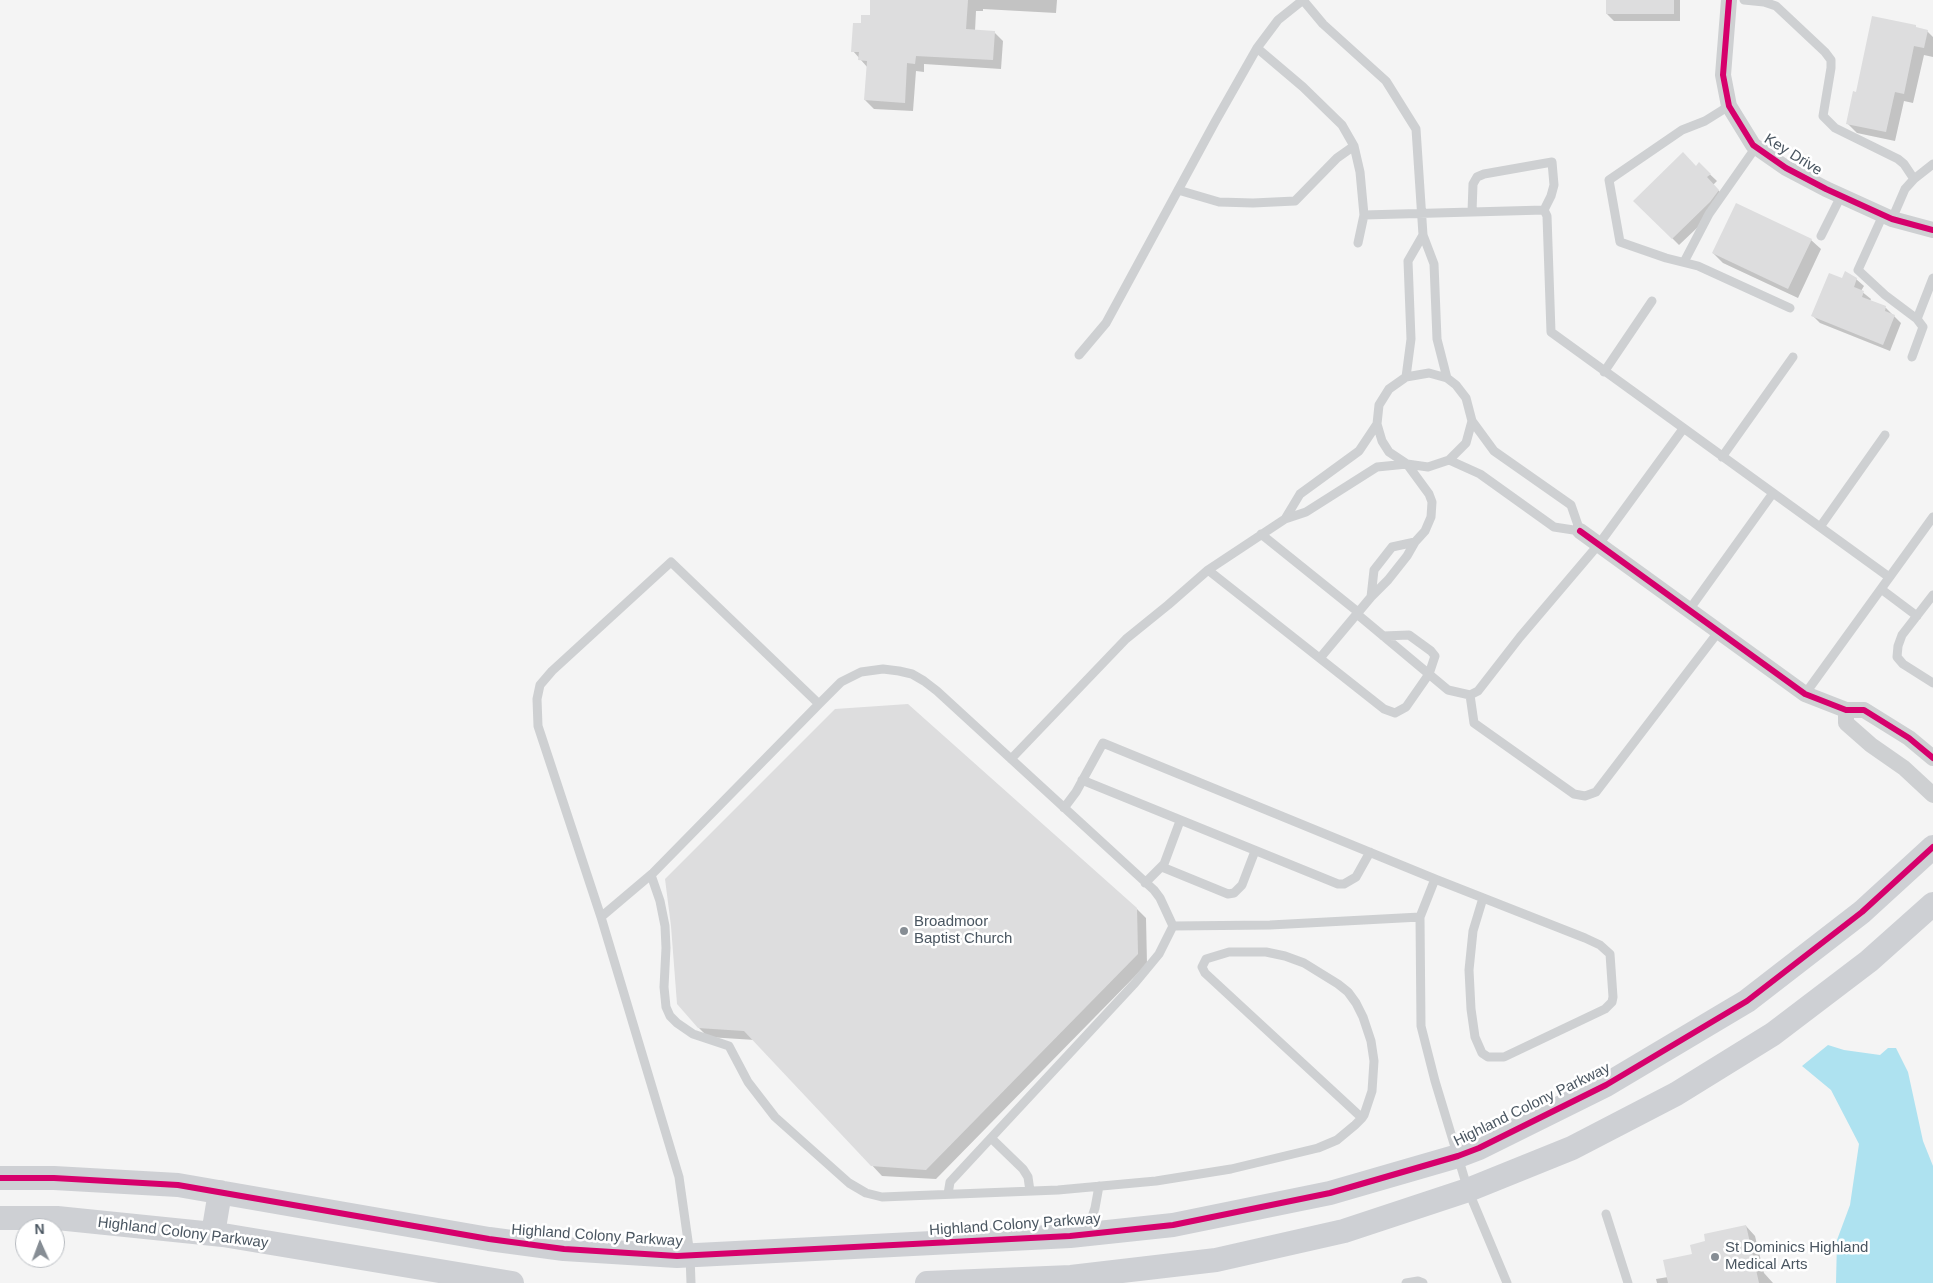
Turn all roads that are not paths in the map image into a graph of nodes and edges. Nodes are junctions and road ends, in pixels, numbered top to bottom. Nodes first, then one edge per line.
1 (1303, 0) edge
2 (1730, 0) edge
3 (1744, 0) edge
4 (1257, 48) junction
5 (1729, 106) junction
6 (1354, 146) junction
7 (1756, 147) junction
8 (1933, 164) edge
9 (1914, 180) junction
10 (1178, 190) junction
11 (1841, 196) junction
12 (1544, 210) junction
13 (1472, 212) junction
14 (1422, 214) junction
15 (1364, 215) junction
16 (1888, 217) junction
17 (1933, 230) edge
18 (1423, 235) junction
19 (1821, 236) dead end
20 (1358, 242) dead end
21 (1684, 262) junction
22 (1933, 278) edge
23 (1652, 300) dead end
24 (1790, 308) dead end
25 (1916, 319) junction
26 (1079, 355) dead end
27 (1912, 357) dead end
28 (1793, 358) dead end
29 (1604, 372) junction
30 (1406, 377) junction
31 (1447, 378) junction
32 (1472, 421) junction
33 (1377, 424) junction
34 (1683, 429) junction
35 (1885, 436) dead end
36 (1722, 457) junction
37 (1450, 460) junction
38 (1407, 464) junction
39 (1773, 494) junction
40 (1933, 518) edge
41 (1285, 519) junction
42 (1820, 527) junction
43 (1580, 530) junction
44 (1261, 534) junction
45 (1414, 542) junction
46 (1599, 544) junction
47 (1208, 570) junction
48 (1889, 577) junction
49 (1881, 588) junction
50 (1933, 595) edge
51 (1371, 596) junction
52 (1690, 610) junction
53 (1357, 613) junction
54 (1917, 616) junction
55 (1719, 632) junction
56 (1383, 636) junction
57 (1320, 658) junction
58 (1429, 674) junction
59 (1933, 682) edge
60 (1805, 694) junction
61 (1470, 695) junction
62 (819, 704) junction
63 (1846, 710) junction
64 (1933, 758) edge
65 (1011, 759) junction
66 (1082, 780) junction
67 (1933, 795) edge
68 (1064, 808) junction
69 (1180, 821) junction
70 (1933, 847) edge
71 (1255, 851) junction
72 (1370, 852) junction
73 (1162, 867) junction
74 (650, 875) junction
75 (1435, 879) junction
76 (1145, 882) junction
77 (1483, 898) junction
78 (1933, 904) edge
79 (600, 917) junction
80 (1420, 917) junction
81 (1173, 926) junction
82 (1362, 1118) junction
83 (991, 1138) junction
84 (1458, 1156) junction
85 (0, 1178) edge
86 (1099, 1186) junction
87 (1468, 1190) junction
88 (1030, 1191) junction
89 (220, 1192) junction
90 (948, 1194) junction
91 (1606, 1214) dead end
92 (0, 1218) edge
93 (213, 1234) junction
94 (1072, 1235) junction
95 (690, 1255) junction
96 (1095, 1279) edge
97 (512, 1283) edge
98 (691, 1283) edge
99 (927, 1283) edge
100 (1406, 1283) edge
101 (1423, 1283) edge
102 (1505, 1283) edge
103 (1628, 1283) edge

1 - 4 lane
1 - 14 lane
2 - 5 street, Key Drive
3 - 9 lane
4 - 6 lane
4 - 10 lane
5 - 7 street, Key Drive
5 - 21 lane
6 - 10 lane
6 - 15 lane
7 - 11 street, Key Drive
7 - 21 lane
8 - 9 lane
9 - 16 lane
10 - 26 lane
11 - 16 street, Key Drive
11 - 19 lane
12 - 13 lane
12 - 13 lane
12 - 29 lane
13 - 14 lane
14 - 15 lane
14 - 18 lane
15 - 20 lane
16 - 17 street, Key Drive
16 - 25 lane
18 - 30 lane
18 - 31 lane
21 - 24 lane
22 - 25 lane
23 - 29 lane
25 - 27 lane
28 - 36 lane
29 - 34 lane
30 - 31 lane
30 - 33 lane
31 - 32 lane
32 - 37 lane
32 - 43 lane
33 - 38 lane
33 - 41 lane
34 - 36 lane
34 - 46 lane
35 - 42 lane
36 - 39 lane
37 - 38 lane
37 - 43 lane
38 - 41 lane
38 - 45 lane
39 - 42 lane
39 - 52 lane
40 - 48 lane
41 - 44 lane
42 - 48 lane
43 - 46 street
44 - 47 lane
44 - 53 lane
45 - 51 lane
45 - 51 lane
46 - 52 street
46 - 61 lane
47 - 57 lane
47 - 65 lane
48 - 49 lane
49 - 54 lane
49 - 60 lane
50 - 54 lane
51 - 53 lane
52 - 55 street
53 - 56 lane
53 - 57 lane
54 - 59 lane
55 - 60 street
55 - 61 lane
56 - 58 lane
56 - 58 lane
57 - 58 lane
58 - 61 lane
60 - 63 street
62 - 65 lane
62 - 74 lane
62 - 79 lane
63 - 64 street
63 - 67 street
65 - 68 lane
66 - 68 lane
66 - 69 lane
66 - 72 lane
68 - 76 lane
69 - 71 lane
69 - 73 lane
70 - 84 street, Highland Colony Parkway
71 - 72 lane
71 - 73 lane
72 - 75 lane
73 - 76 lane
74 - 79 lane
74 - 90 lane
75 - 77 lane
75 - 80 lane
76 - 81 lane
77 - 77 lane
78 - 87 street
79 - 95 lane
80 - 81 lane
80 - 84 lane
81 - 83 lane
82 - 82 lane
82 - 86 lane
83 - 88 lane
83 - 90 lane
84 - 87 lane
84 - 94 street, Highland Colony Parkway
85 - 89 street, Highland Colony Parkway
86 - 88 lane
86 - 94 lane
87 - 96 street
87 - 102 lane
88 - 90 lane
89 - 93 street
89 - 95 street, Highland Colony Parkway
91 - 103 lane
92 - 93 street, Highland Colony Parkway
93 - 97 street, Highland Colony Parkway
94 - 95 street, Highland Colony Parkway
95 - 98 lane
96 - 99 street
100 - 101 lane

